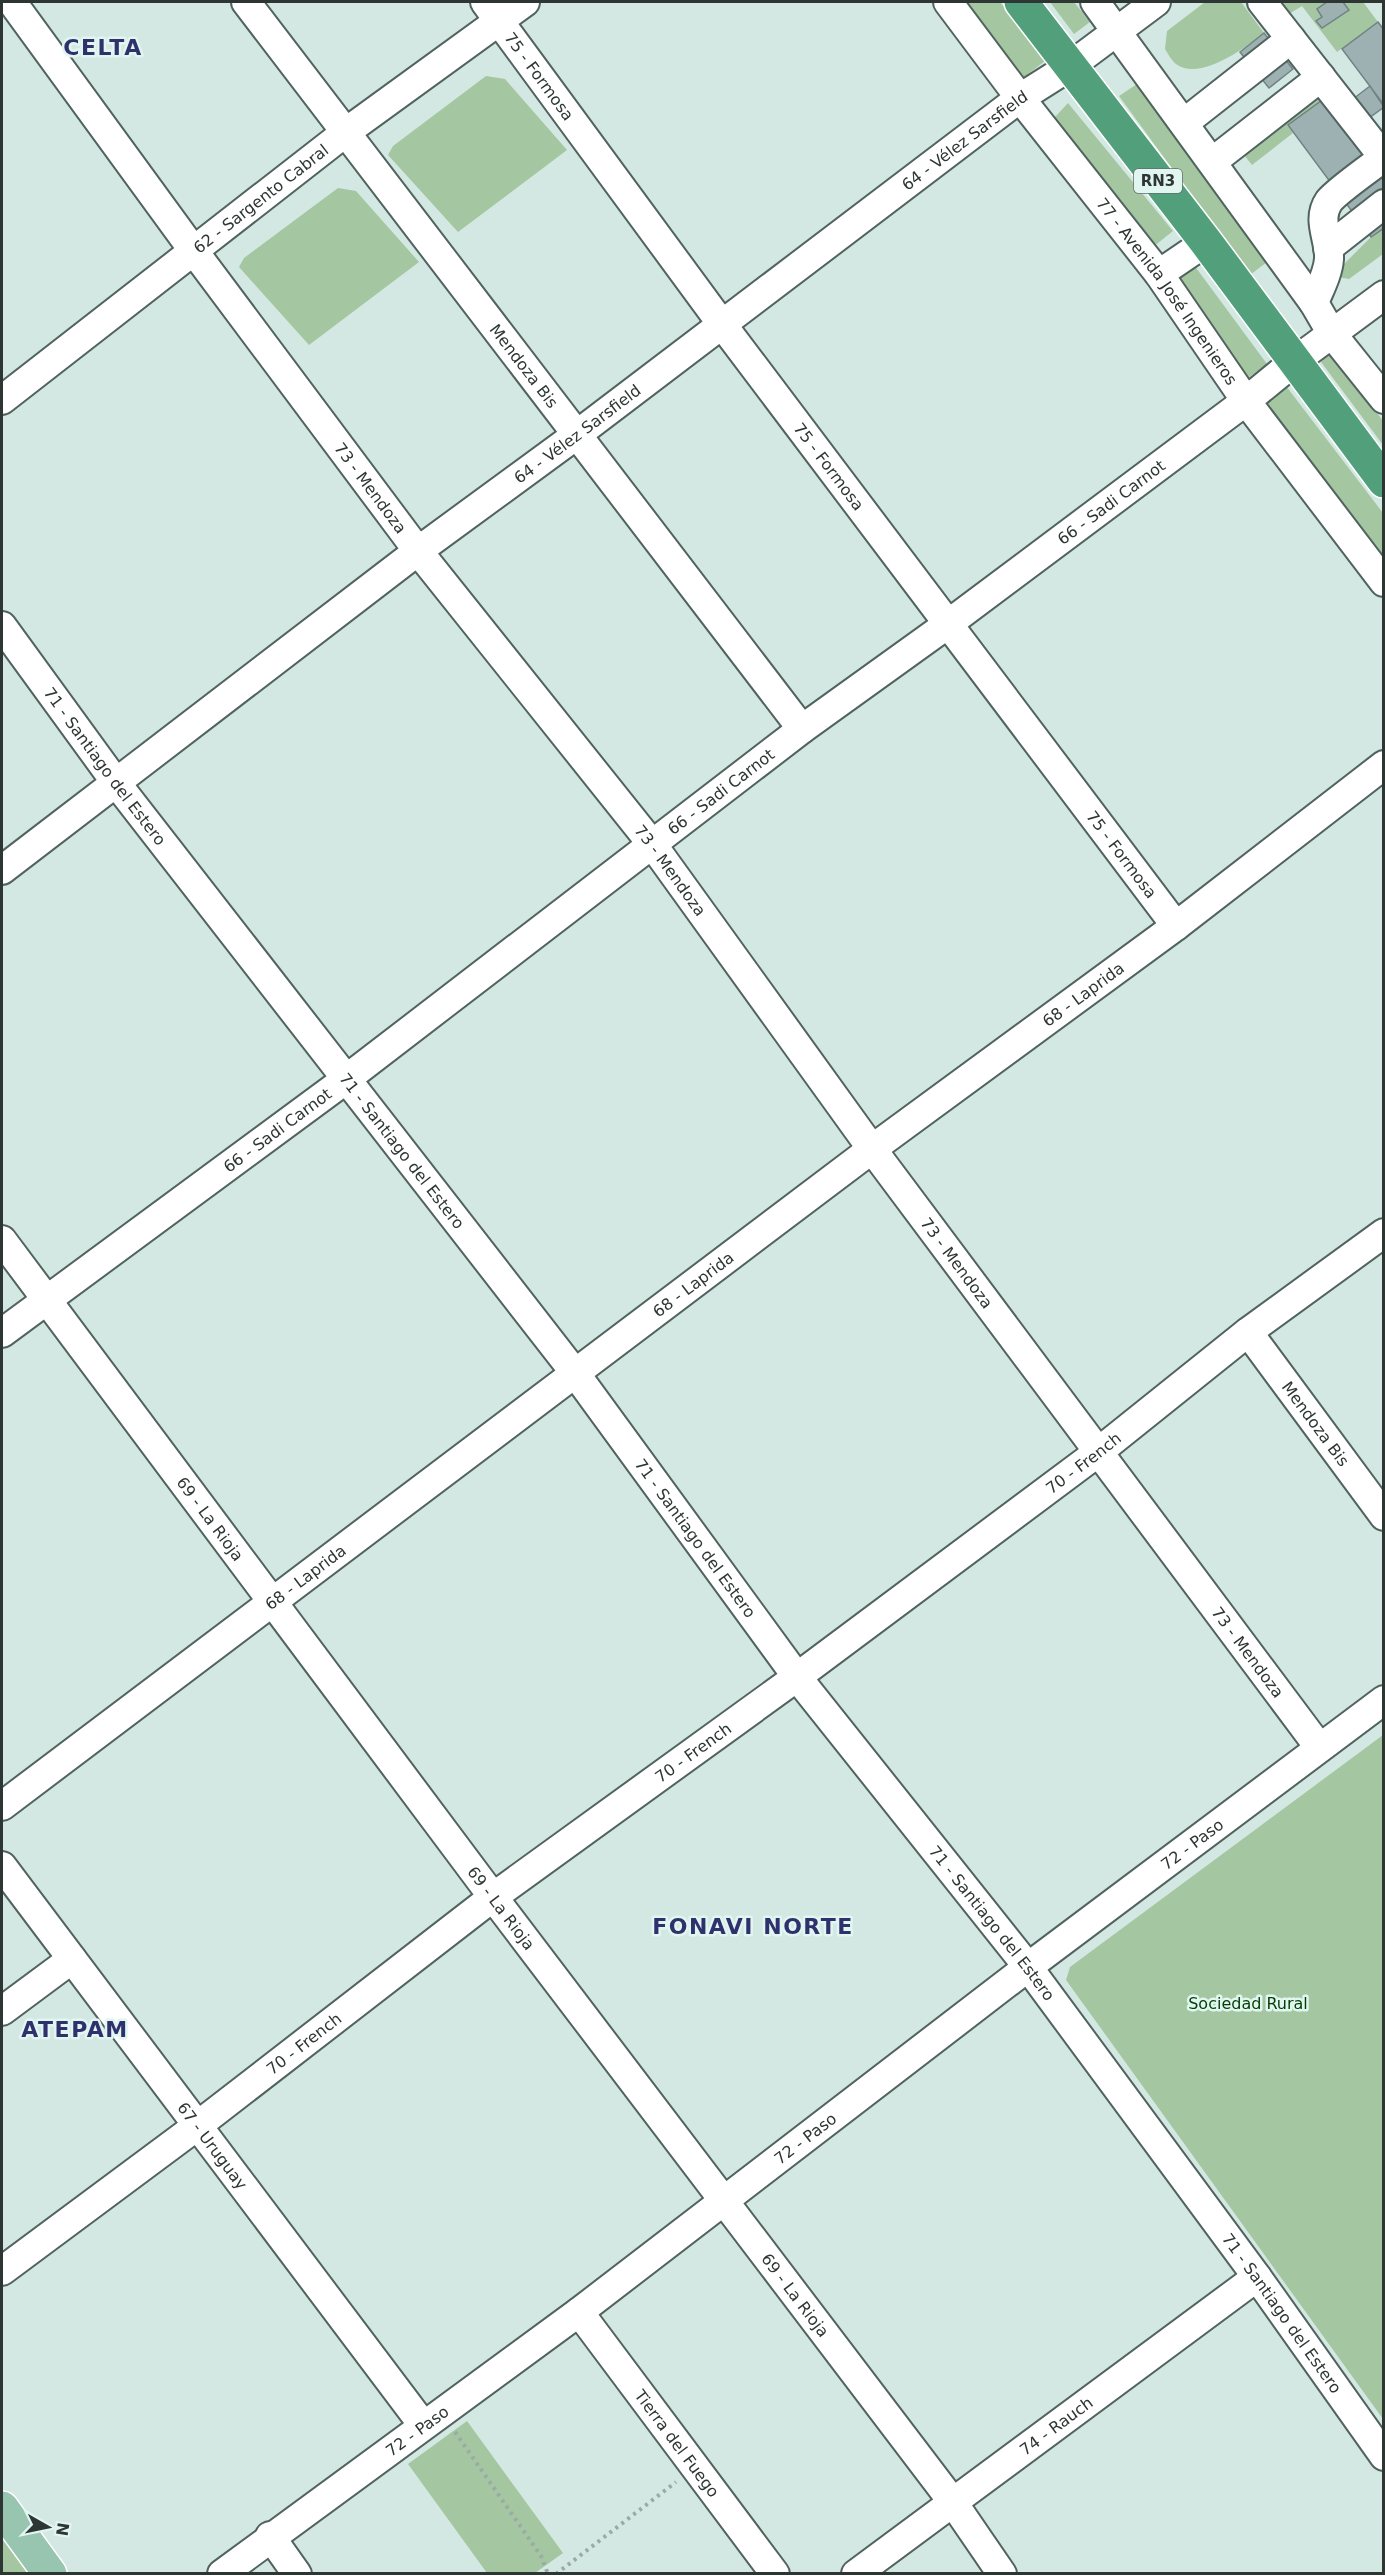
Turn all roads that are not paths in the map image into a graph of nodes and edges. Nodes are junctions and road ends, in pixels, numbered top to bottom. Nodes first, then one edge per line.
1 (12, 2) edge
2 (246, 2) edge
3 (525, 2) edge
4 (948, 2) edge
5 (1021, 2) edge
6 (1095, 2) edge
7 (1156, 2) edge
8 (1262, 2) edge
9 (492, 11) edge
10 (1117, 31) junction
11 (1291, 39) junction
12 (1069, 67) junction
13 (1321, 77) junction
14 (1020, 98) junction
15 (1184, 123) junction
16 (346, 132) junction
17 (1383, 158) edge
18 (1212, 162) junction
19 (1383, 204) edge
20 (1206, 242) junction
21 (1329, 248) junction
22 (193, 250) junction
23 (1159, 274) junction
24 (1383, 295) edge
25 (1314, 303) junction
26 (721, 323) junction
27 (1332, 334) junction
28 (1295, 361) junction
29 (1383, 399) edge
30 (2, 400) edge
31 (1246, 401) junction
32 (575, 436) junction
33 (1383, 481) edge
34 (418, 551) junction
35 (1383, 582) edge
36 (948, 624) junction
37 (2, 626) edge
38 (801, 729) junction
39 (1383, 765) edge
40 (117, 784) junction
41 (652, 844) junction
42 (2, 870) edge
43 (1176, 926) junction
44 (345, 1080) junction
45 (872, 1149) junction
46 (1383, 1233) edge
47 (2, 1240) edge
48 (45, 1300) junction
49 (1248, 1332) junction
50 (2, 1333) edge
51 (575, 1373) junction
52 (1098, 1453) junction
53 (1383, 1516) edge
54 (272, 1600) junction
55 (796, 1677) junction
56 (1383, 1700) edge
57 (1319, 1748) junction
58 (2, 1806) edge
59 (2, 1866) edge
60 (493, 1897) junction
61 (72, 1959) junction
62 (1028, 1967) junction
63 (2, 2011) edge
64 (197, 2126) junction
65 (722, 2200) junction
66 (2, 2271) edge
67 (1257, 2277) junction
68 (579, 2312) junction
69 (432, 2419) junction
70 (1383, 2456) edge
71 (952, 2501) junction
72 (2, 2508) edge
73 (270, 2536) junction
74 (50, 2574) edge
75 (222, 2574) edge
76 (297, 2574) edge
77 (774, 2574) edge
78 (856, 2574) edge
79 (1002, 2574) edge

1 - 22 street, 73 - Mendoza
2 - 16 street, Mendoza Bis
3 - 9 street, 62 - Sargento Cabral
4 - 14 street, 77 - Avenida José Ingenieros
5 - 12 highway, RN3
6 - 10 street
7 - 10 street, 64 - Vélez Sarsfield
8 - 11 street
9 - 16 street, 62 - Sargento Cabral
9 - 26 street, 75 - Formosa
10 - 12 street, 64 - Vélez Sarsfield
10 - 15 street
11 - 13 street
11 - 15 street
12 - 14 street, 64 - Vélez Sarsfield
12 - 20 highway, RN3
13 - 17 street
13 - 18 street
14 - 23 street, 77 - Avenida José Ingenieros
14 - 26 street, 64 - Vélez Sarsfield
15 - 18 street
16 - 22 street, 62 - Sargento Cabral
16 - 32 street, Mendoza Bis
17 - 21 street
18 - 25 street
19 - 21 street
20 - 23 street
20 - 28 highway, RN3
21 - 25 street
22 - 30 street, 62 - Sargento Cabral
22 - 34 street, 73 - Mendoza
23 - 31 street, 77 - Avenida José Ingenieros
24 - 27 street, 66 - Sadi Carnot
25 - 27 street
26 - 32 street, 64 - Vélez Sarsfield
26 - 36 street, 75 - Formosa
27 - 28 street, 66 - Sadi Carnot
27 - 29 street
28 - 31 street, 66 - Sadi Carnot
28 - 33 highway, RN3
31 - 35 street, 77 - Avenida José Ingenieros
31 - 36 street, 66 - Sadi Carnot
32 - 34 street, 64 - Vélez Sarsfield
32 - 38 street, Mendoza Bis
34 - 40 street, 64 - Vélez Sarsfield
34 - 41 street, 73 - Mendoza
36 - 38 street, 66 - Sadi Carnot
36 - 43 street, 75 - Formosa
37 - 40 street, 71 - Santiago del Estero
38 - 41 street, 66 - Sadi Carnot
39 - 43 street, 68 - Laprida
40 - 42 street, 64 - Vélez Sarsfield
40 - 44 street, 71 - Santiago del Estero
41 - 44 street, 66 - Sadi Carnot
41 - 45 street, 73 - Mendoza
43 - 45 street, 68 - Laprida
44 - 48 street, 66 - Sadi Carnot
44 - 51 street, 71 - Santiago del Estero
45 - 51 street, 68 - Laprida
45 - 52 street, 73 - Mendoza
46 - 49 street, 70 - French
47 - 48 street, 69 - La Rioja
48 - 50 street, 66 - Sadi Carnot
48 - 54 street, 69 - La Rioja
49 - 52 street, 70 - French
49 - 53 street, Mendoza Bis
51 - 54 street, 68 - Laprida
51 - 55 street, 71 - Santiago del Estero
52 - 55 street, 70 - French
52 - 57 street, 73 - Mendoza
54 - 58 street, 68 - Laprida
54 - 60 street, 69 - La Rioja
55 - 60 street, 70 - French
55 - 62 street, 71 - Santiago del Estero
56 - 57 street, 72 - Paso
57 - 62 street, 72 - Paso
59 - 61 street, 67 - Uruguay
60 - 64 street, 70 - French
60 - 65 street, 69 - La Rioja
61 - 63 street
61 - 64 street, 67 - Uruguay
62 - 65 street, 72 - Paso
62 - 67 street, 71 - Santiago del Estero
64 - 66 street, 70 - French
64 - 69 street, 67 - Uruguay
65 - 68 street, 72 - Paso
65 - 71 street, 69 - La Rioja
67 - 70 street, 71 - Santiago del Estero
67 - 71 street, 74 - Rauch
68 - 69 street, 72 - Paso
68 - 77 street, Tierra del Fuego
69 - 73 street, 72 - Paso
71 - 78 street, 74 - Rauch
71 - 79 street, 69 - La Rioja
72 - 74 main road
73 - 75 street, 72 - Paso
73 - 76 street

